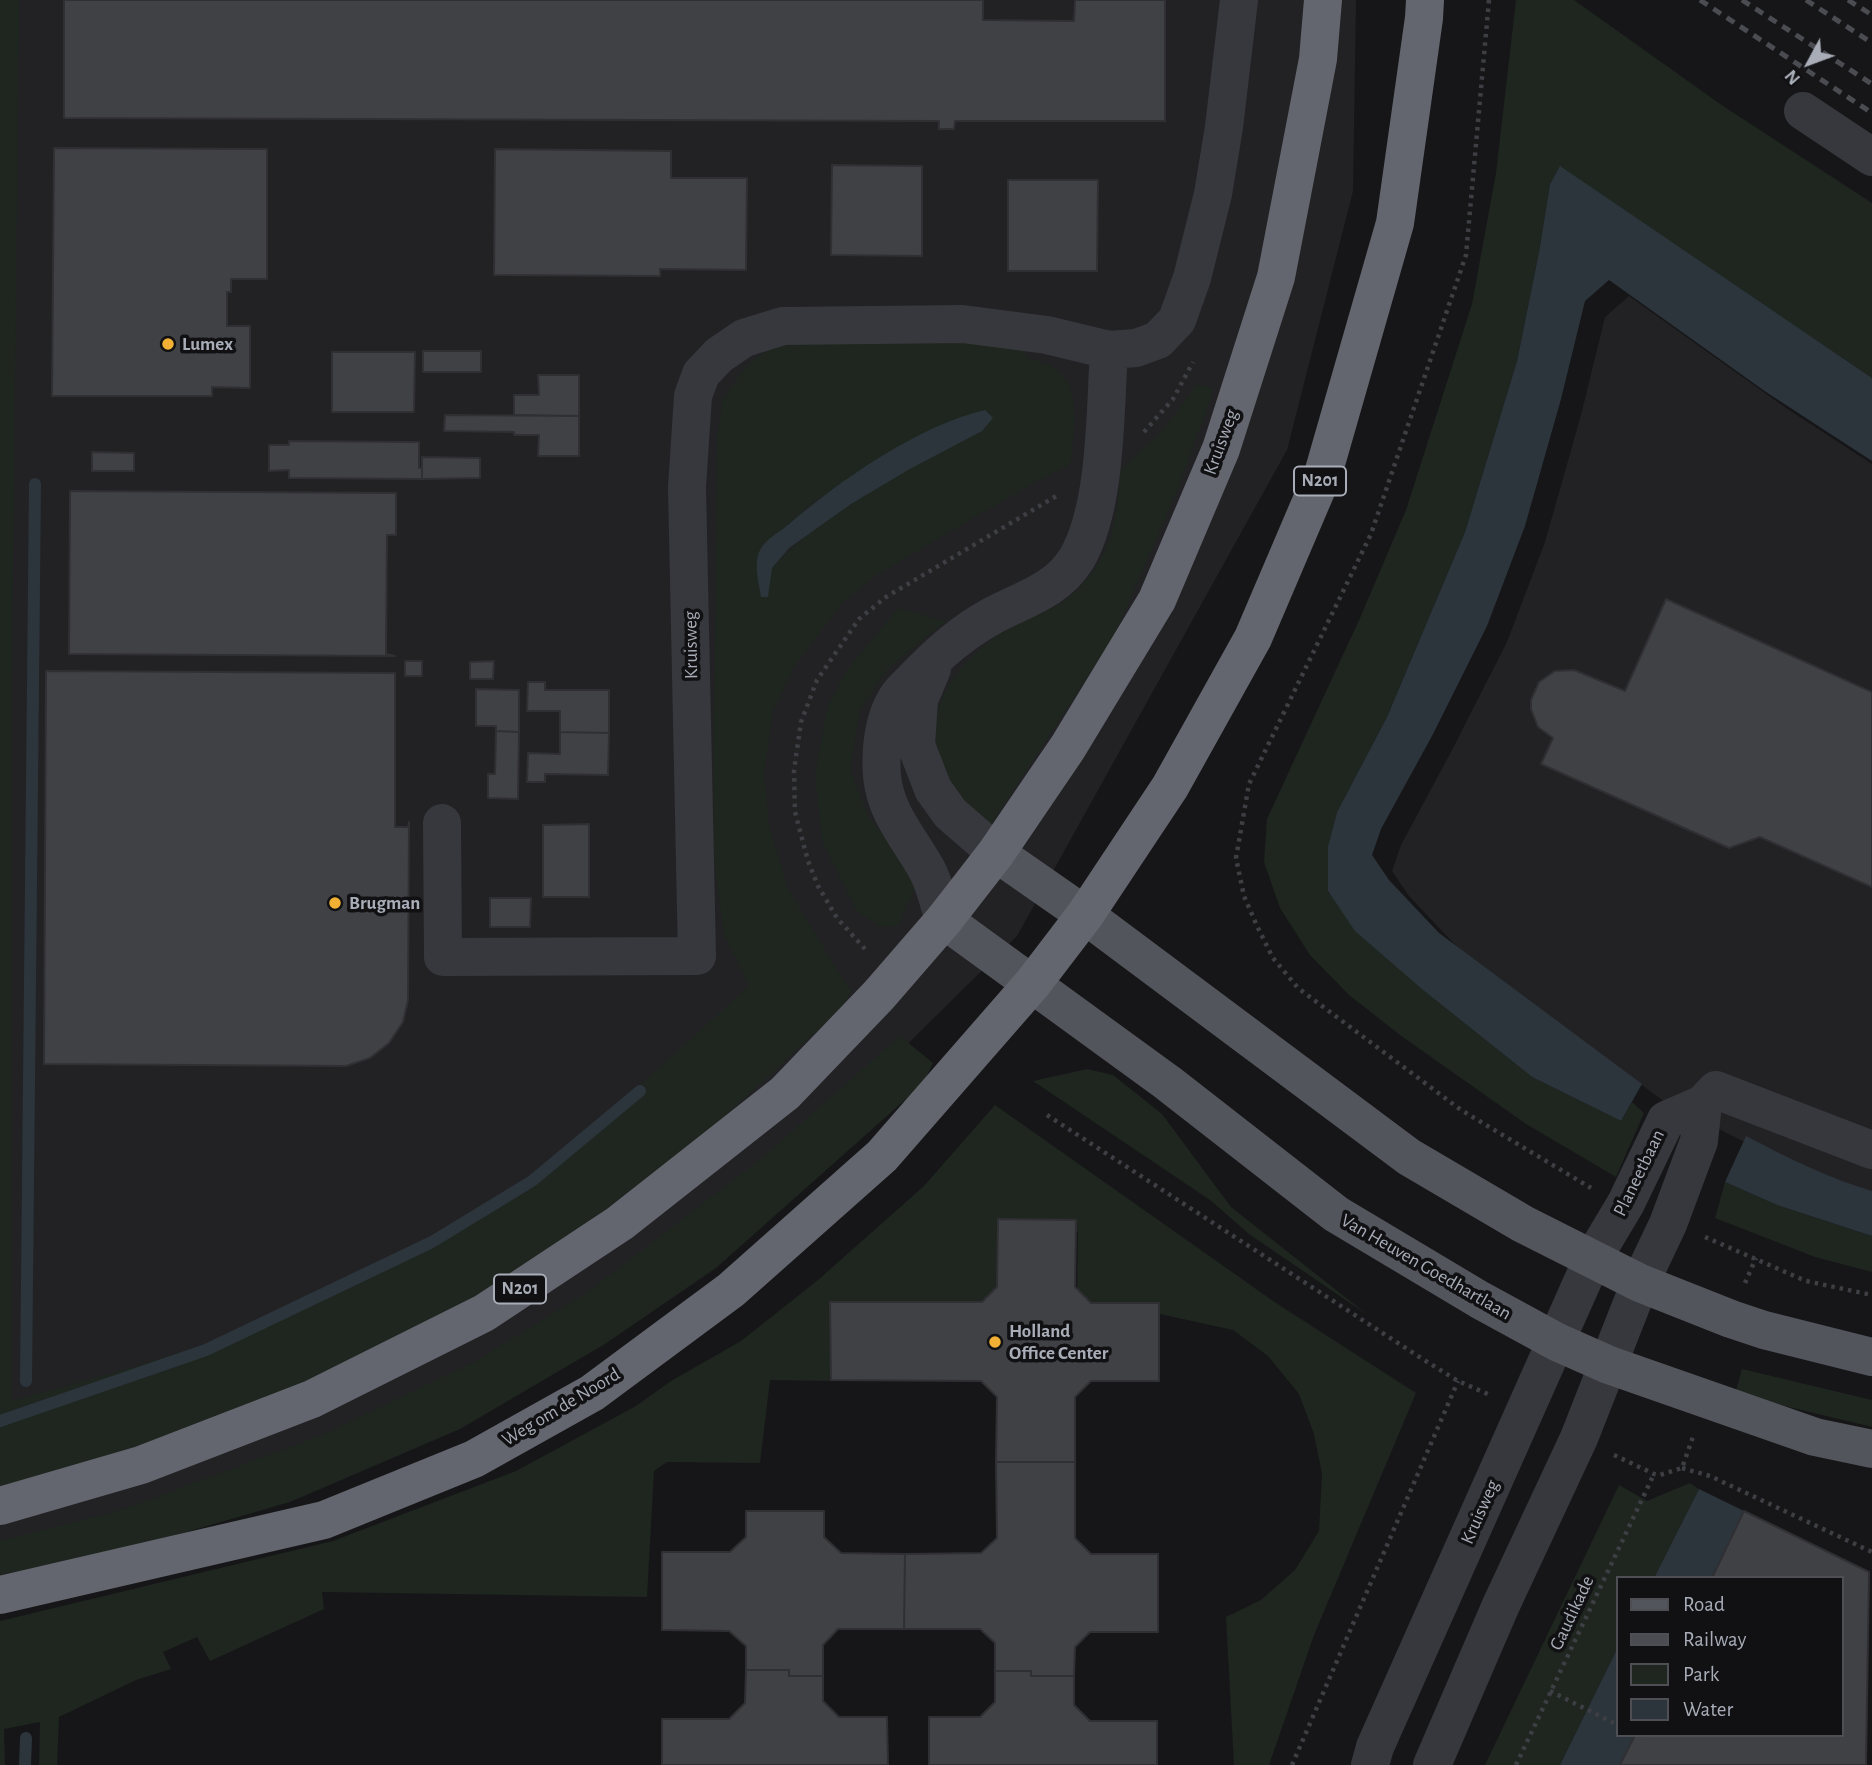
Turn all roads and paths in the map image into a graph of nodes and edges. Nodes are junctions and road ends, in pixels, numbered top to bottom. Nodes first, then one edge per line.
1 (1239, 0) edge
2 (1323, 0) edge
3 (1425, 0) edge
4 (1489, 0) edge
5 (1803, 111) dead end
6 (1872, 157) edge
7 (1109, 350) junction
8 (940, 651) junction
9 (442, 823) dead end
10 (996, 853) junction
11 (1085, 915) junction
12 (944, 920) junction
13 (1033, 983) junction
14 (1703, 1104) junction
15 (1047, 1115) dead end
16 (1872, 1150) edge
17 (1626, 1203) junction
18 (1668, 1224) junction
19 (1592, 1260) junction
20 (1640, 1283) junction
21 (1872, 1295) edge
22 (1557, 1342) junction
23 (1872, 1357) edge
24 (1609, 1365) junction
25 (1872, 1449) edge
26 (1682, 1468) dead end
27 (1654, 1474) dead end
28 (0, 1506) edge
29 (1872, 1552) edge
30 (0, 1595) edge
31 (1550, 1691) junction
32 (1616, 1724) edge
33 (1292, 1765) edge
34 (1370, 1765) edge
35 (1432, 1765) edge
36 (1516, 1765) edge

1 - 7 street, Kruisweg
2 - 10 highway, Kruisweg / N201
3 - 11 highway, N201
4 - 17 path
5 - 6 street
7 - 8 street
7 - 9 street, Kruisweg
8 - 10 street
8 - 12 street
10 - 11 main road
10 - 12 highway, N201
11 - 13 highway, N201
11 - 19 main road
12 - 13 main road, Van Heuven Goedhartlaan
12 - 28 highway, N201
13 - 22 main road, Van Heuven Goedhartlaan
13 - 30 highway, Weg om de Noord / N201
14 - 16 street, Planeetbaan
14 - 17 street, Planeetbaan
14 - 18 street
15 - 33 path
17 - 19 street, Planeetbaan
18 - 20 street
18 - 21 path
19 - 20 main road
19 - 22 street, Kruisweg
20 - 23 main road
20 - 24 street
22 - 24 main road, Van Heuven Goedhartlaan
22 - 34 street, Kruisweg
24 - 25 main road, Van Heuven Goedhartlaan
24 - 35 street
26 - 29 path
27 - 31 path, Gaudikade
31 - 32 path
31 - 36 path, Gaudikade

